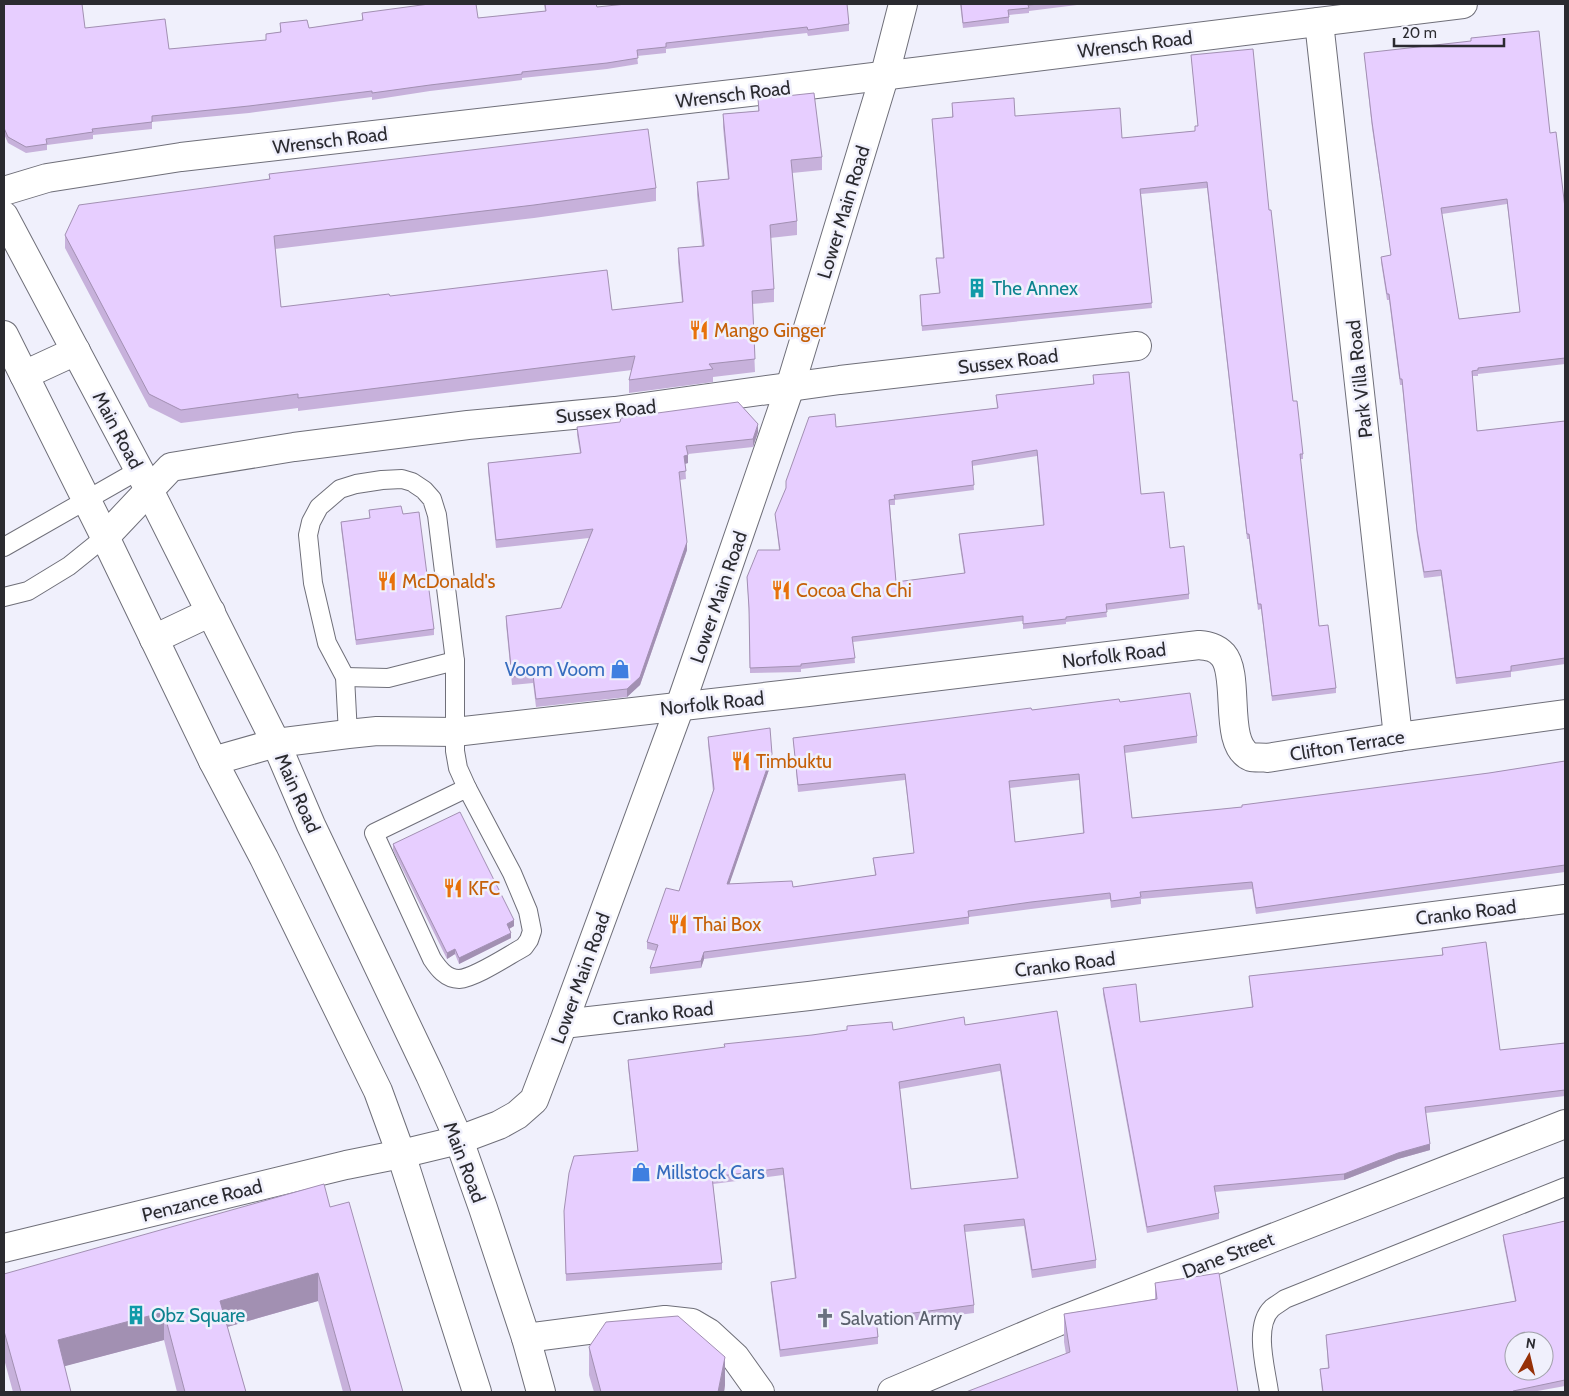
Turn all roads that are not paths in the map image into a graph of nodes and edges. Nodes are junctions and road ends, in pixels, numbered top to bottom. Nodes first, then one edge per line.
1 (903, 4) edge
2 (1463, 4) edge
3 (1319, 22) junction
4 (885, 74) junction
5 (4, 191) edge
6 (4, 216) edge
7 (4, 335) edge
8 (1138, 346) dead end
9 (76, 351) junction
10 (24, 375) junction
11 (790, 388) junction
12 (144, 480) junction
13 (87, 500) junction
14 (105, 537) junction
15 (4, 547) edge
16 (4, 598) edge
17 (211, 612) junction
18 (154, 639) junction
19 (1212, 646) joint
20 (455, 661) junction
21 (345, 677) junction
22 (680, 706) junction
23 (1565, 714) edge
24 (455, 732) junction
25 (348, 734) junction
26 (1398, 737) junction
27 (276, 743) junction
28 (213, 761) junction
29 (467, 788) junction
30 (1565, 900) edge
31 (563, 1024) junction
32 (1565, 1124) edge
33 (459, 1140) junction
34 (401, 1154) junction
35 (1565, 1187) edge
36 (4, 1248) edge
37 (526, 1338) junction
38 (477, 1392) edge
39 (541, 1392) edge
40 (760, 1392) edge
41 (892, 1392) edge
42 (1269, 1392) edge

1 - 4 street, Lower Main Road
2 - 3 street, Wrensch Road
3 - 4 street, Wrensch Road
3 - 26 street, Park Villa Road
4 - 5 street, Wrensch Road
4 - 11 street, Lower Main Road
6 - 9 street, Main Road
7 - 10 street
8 - 11 street, Sussex Road
9 - 10 street
9 - 12 street, Main Road
10 - 13 street
11 - 12 street, Sussex Road
11 - 22 street, Lower Main Road
12 - 13 lane
12 - 14 street, Sussex Road
12 - 17 street, Main Road
13 - 14 street
13 - 15 lane
14 - 16 lane
14 - 18 street
17 - 18 street
17 - 27 street, Main Road
18 - 28 street
19 - 22 street, Norfolk Road
19 - 26 street, Clifton Terrace
20 - 21 lane
20 - 21 lane
20 - 24 lane
21 - 25 lane
22 - 24 street, Norfolk Road
22 - 31 street, Lower Main Road
23 - 26 street, Clifton Terrace
24 - 25 street, Norfolk Road
24 - 29 lane
25 - 27 street, Norfolk Road
27 - 28 street, Norfolk Road
27 - 33 street, Main Road
28 - 34 street
29 - 29 lane
30 - 31 street, Cranko Road
31 - 33 street, Lower Main Road
32 - 41 street, Dane Street
33 - 34 street, Lower Main Road
33 - 37 street, Main Road
34 - 36 street, Penzance Road
34 - 38 street
35 - 42 lane
37 - 39 street, Main Road
37 - 40 street

